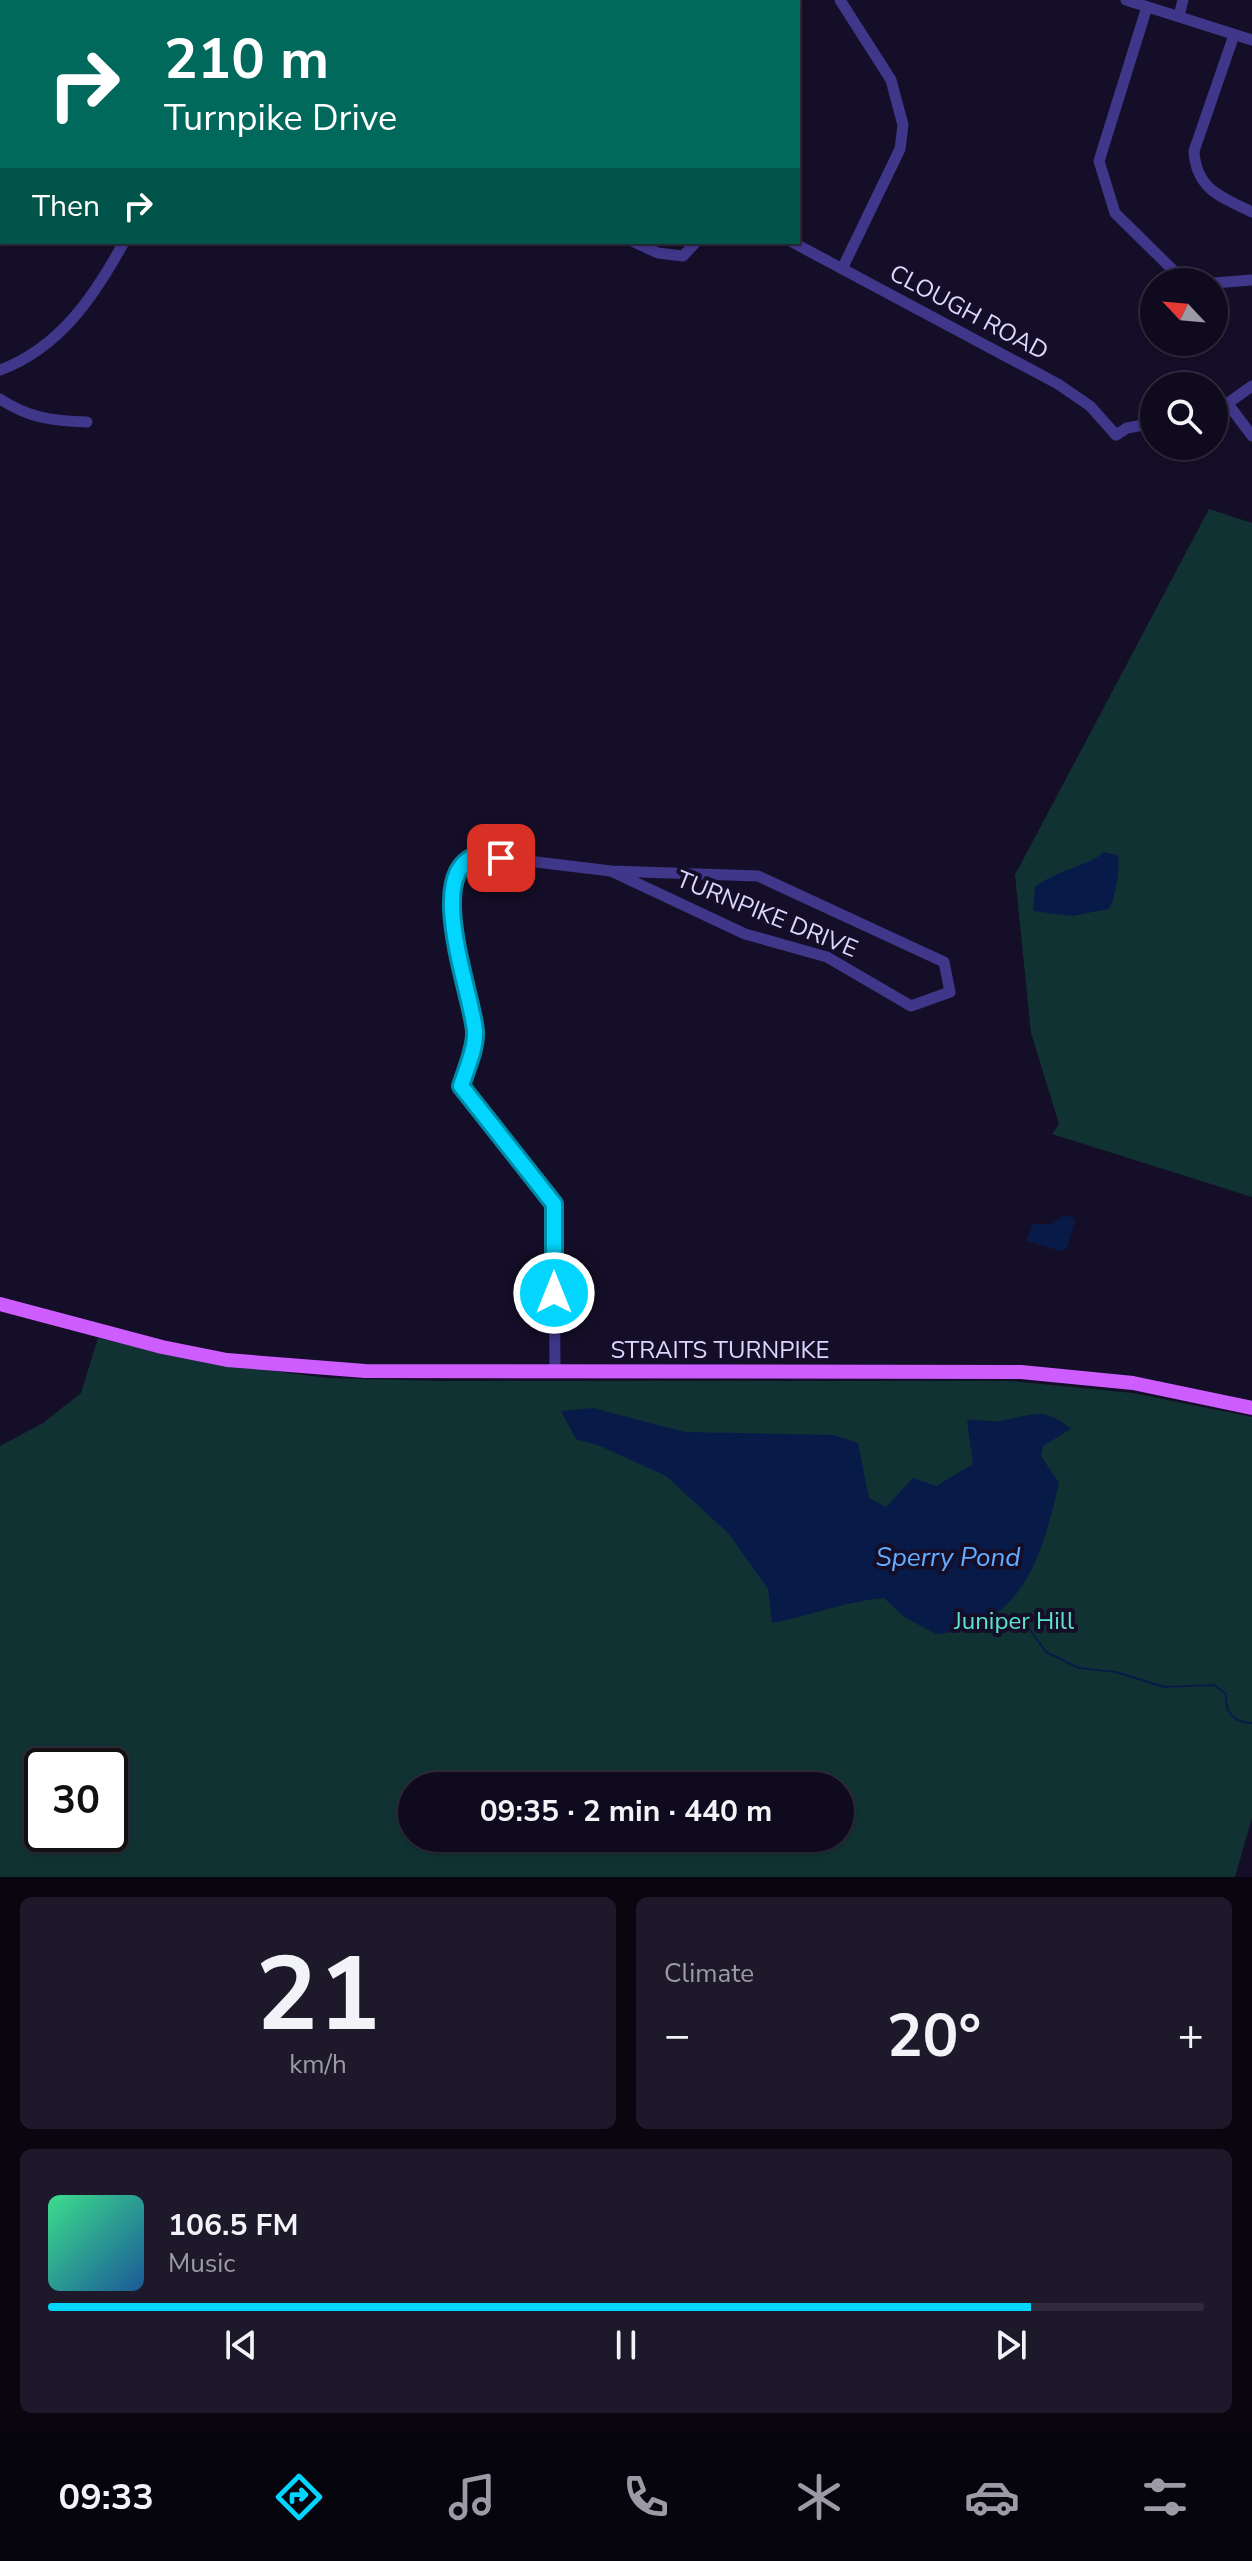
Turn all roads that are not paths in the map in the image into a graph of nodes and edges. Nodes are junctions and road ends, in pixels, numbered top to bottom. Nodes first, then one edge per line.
1 (840, 0) edge
2 (1126, 0) edge
3 (1183, 0) edge
4 (1147, 7) junction
5 (1179, 16) junction
6 (1234, 35) junction
7 (1252, 40) edge
8 (1252, 212) edge
9 (123, 244) edge
10 (638, 244) edge
11 (694, 244) edge
12 (796, 244) edge
13 (1171, 268) edge
14 (842, 269) junction
15 (1252, 280) edge
16 (1228, 282) edge
17 (0, 370) edge
18 (1252, 386) edge
19 (0, 399) edge
20 (1228, 404) joint
21 (87, 422) dead end
22 (1140, 426) edge
23 (1252, 436) edge
24 (611, 871) junction
25 (0, 1304) edge
26 (555, 1372) junction
27 (1252, 1408) edge

1 - 14 street
2 - 4 street
3 - 5 street
4 - 5 street
4 - 13 street
5 - 6 street
6 - 7 street
6 - 8 street
9 - 17 street
10 - 11 street
12 - 14 street, CLOUGH ROAD
14 - 22 street, CLOUGH ROAD
15 - 16 street
18 - 20 street
19 - 21 street
20 - 23 street
24 - 24 street, TURNPIKE DRIVE
24 - 26 street, TURNPIKE DRIVE
25 - 26 main road, STRAITS TURNPIKE
26 - 27 main road, STRAITS TURNPIKE

